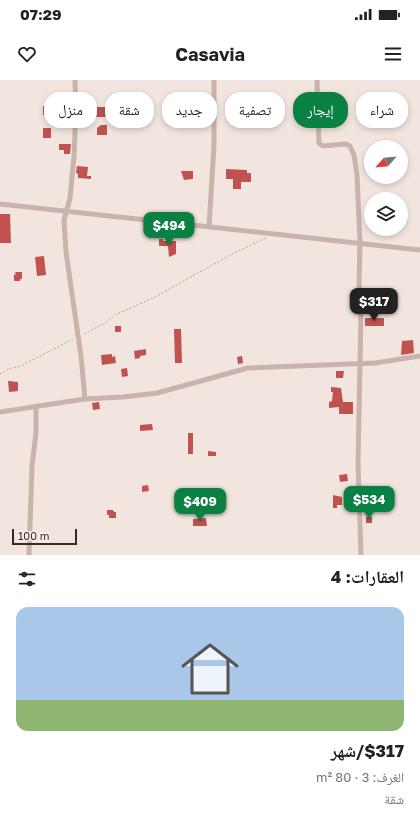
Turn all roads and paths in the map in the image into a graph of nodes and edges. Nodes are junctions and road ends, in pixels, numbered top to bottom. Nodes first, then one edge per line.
1 (74, 80) edge
2 (214, 80) edge
3 (317, 80) edge
4 (0, 204) edge
5 (65, 212) junction
6 (209, 227) junction
7 (267, 238) dead end
8 (360, 243) junction
9 (420, 250) edge
10 (78, 337) junction
11 (420, 356) edge
12 (360, 364) junction
13 (0, 374) edge
14 (85, 399) junction
15 (36, 406) junction
16 (0, 412) edge
17 (29, 555) edge
18 (360, 555) edge

1 - 5 street
2 - 6 street
3 - 8 street
4 - 5 street
5 - 6 street
5 - 10 street
6 - 8 street
7 - 10 path
8 - 9 street
8 - 12 street
10 - 13 path
10 - 14 street
11 - 12 street
12 - 14 street
12 - 18 street
14 - 15 street
15 - 16 street
15 - 17 street

